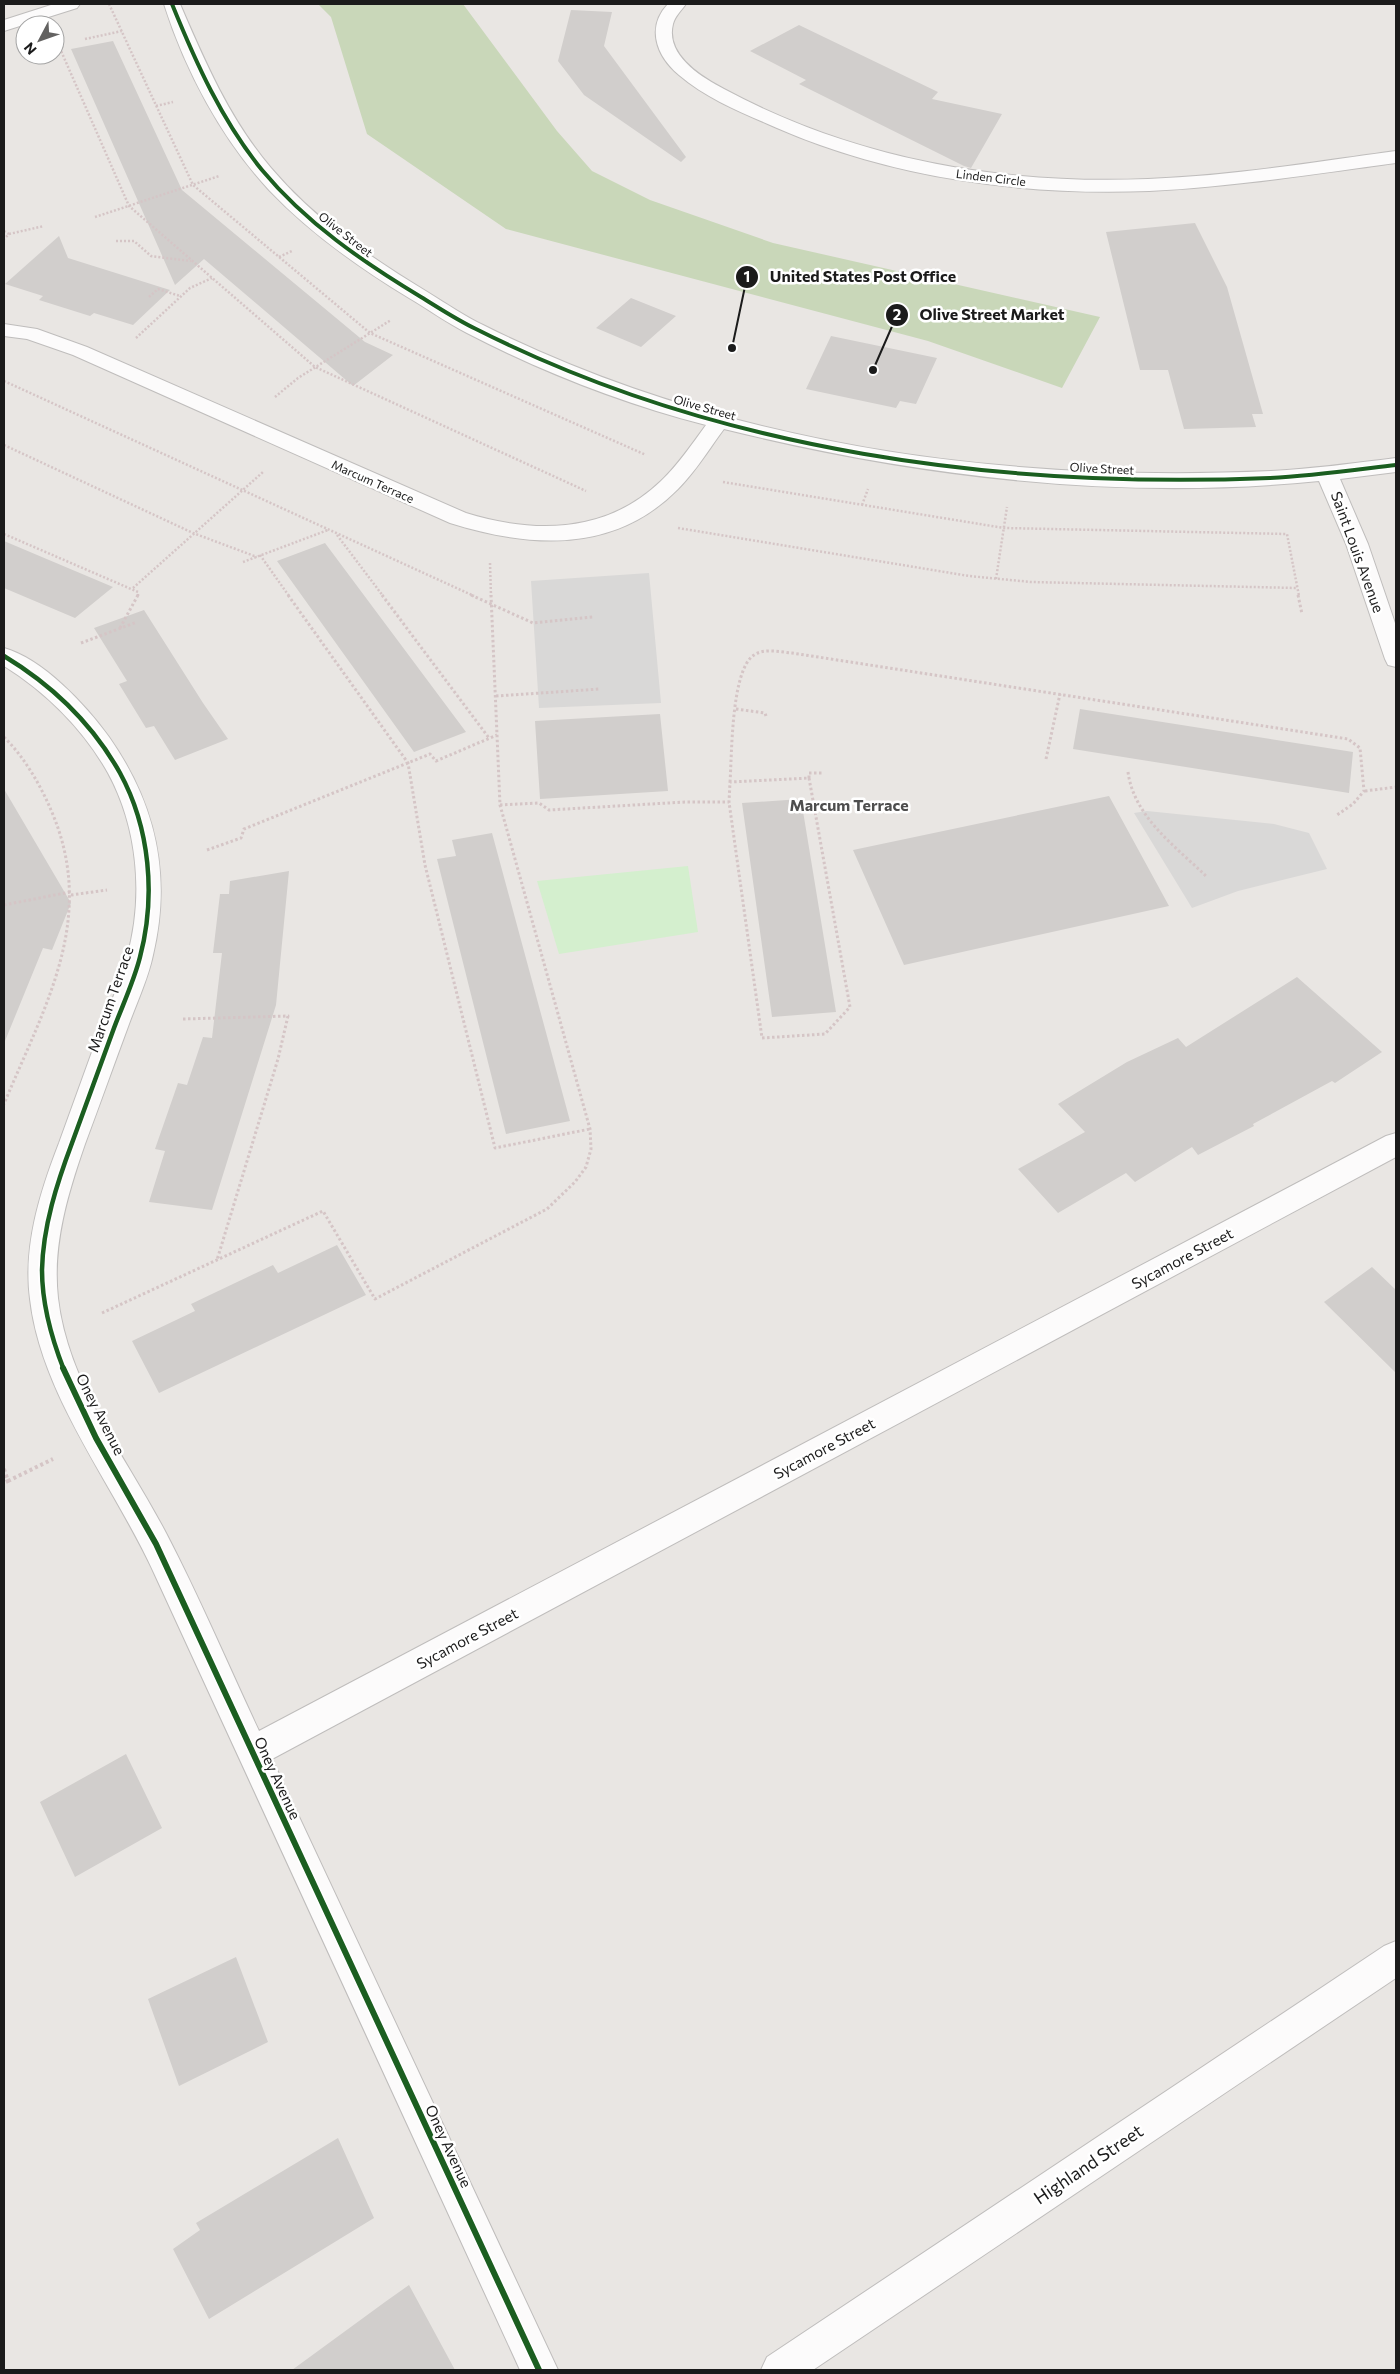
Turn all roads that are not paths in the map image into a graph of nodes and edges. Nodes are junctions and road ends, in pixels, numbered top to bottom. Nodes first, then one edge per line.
1 (71, 4) edge
2 (172, 4) edge
3 (677, 4) edge
4 (4, 26) edge
5 (1396, 157) edge
6 (4, 330) edge
7 (719, 422) junction
8 (1396, 465) edge
9 (1327, 474) junction
10 (4, 656) edge
11 (1396, 659) edge
12 (1396, 1144) edge
13 (55, 1188) joint
14 (252, 1752) junction
15 (1396, 1958) edge
16 (539, 2370) edge
17 (780, 2370) edge

1 - 4 street
2 - 7 street, Olive Street
3 - 5 street, Linden Circle
6 - 7 street, Marcum Terrace
7 - 9 street, Olive Street
8 - 9 street, Olive Street
9 - 11 street, Saint Louis Avenue
10 - 13 street, Marcum Terrace
12 - 14 street, Sycamore Street
13 - 14 street, Oney Avenue
14 - 16 street, Oney Avenue
15 - 17 street, Highland Street

